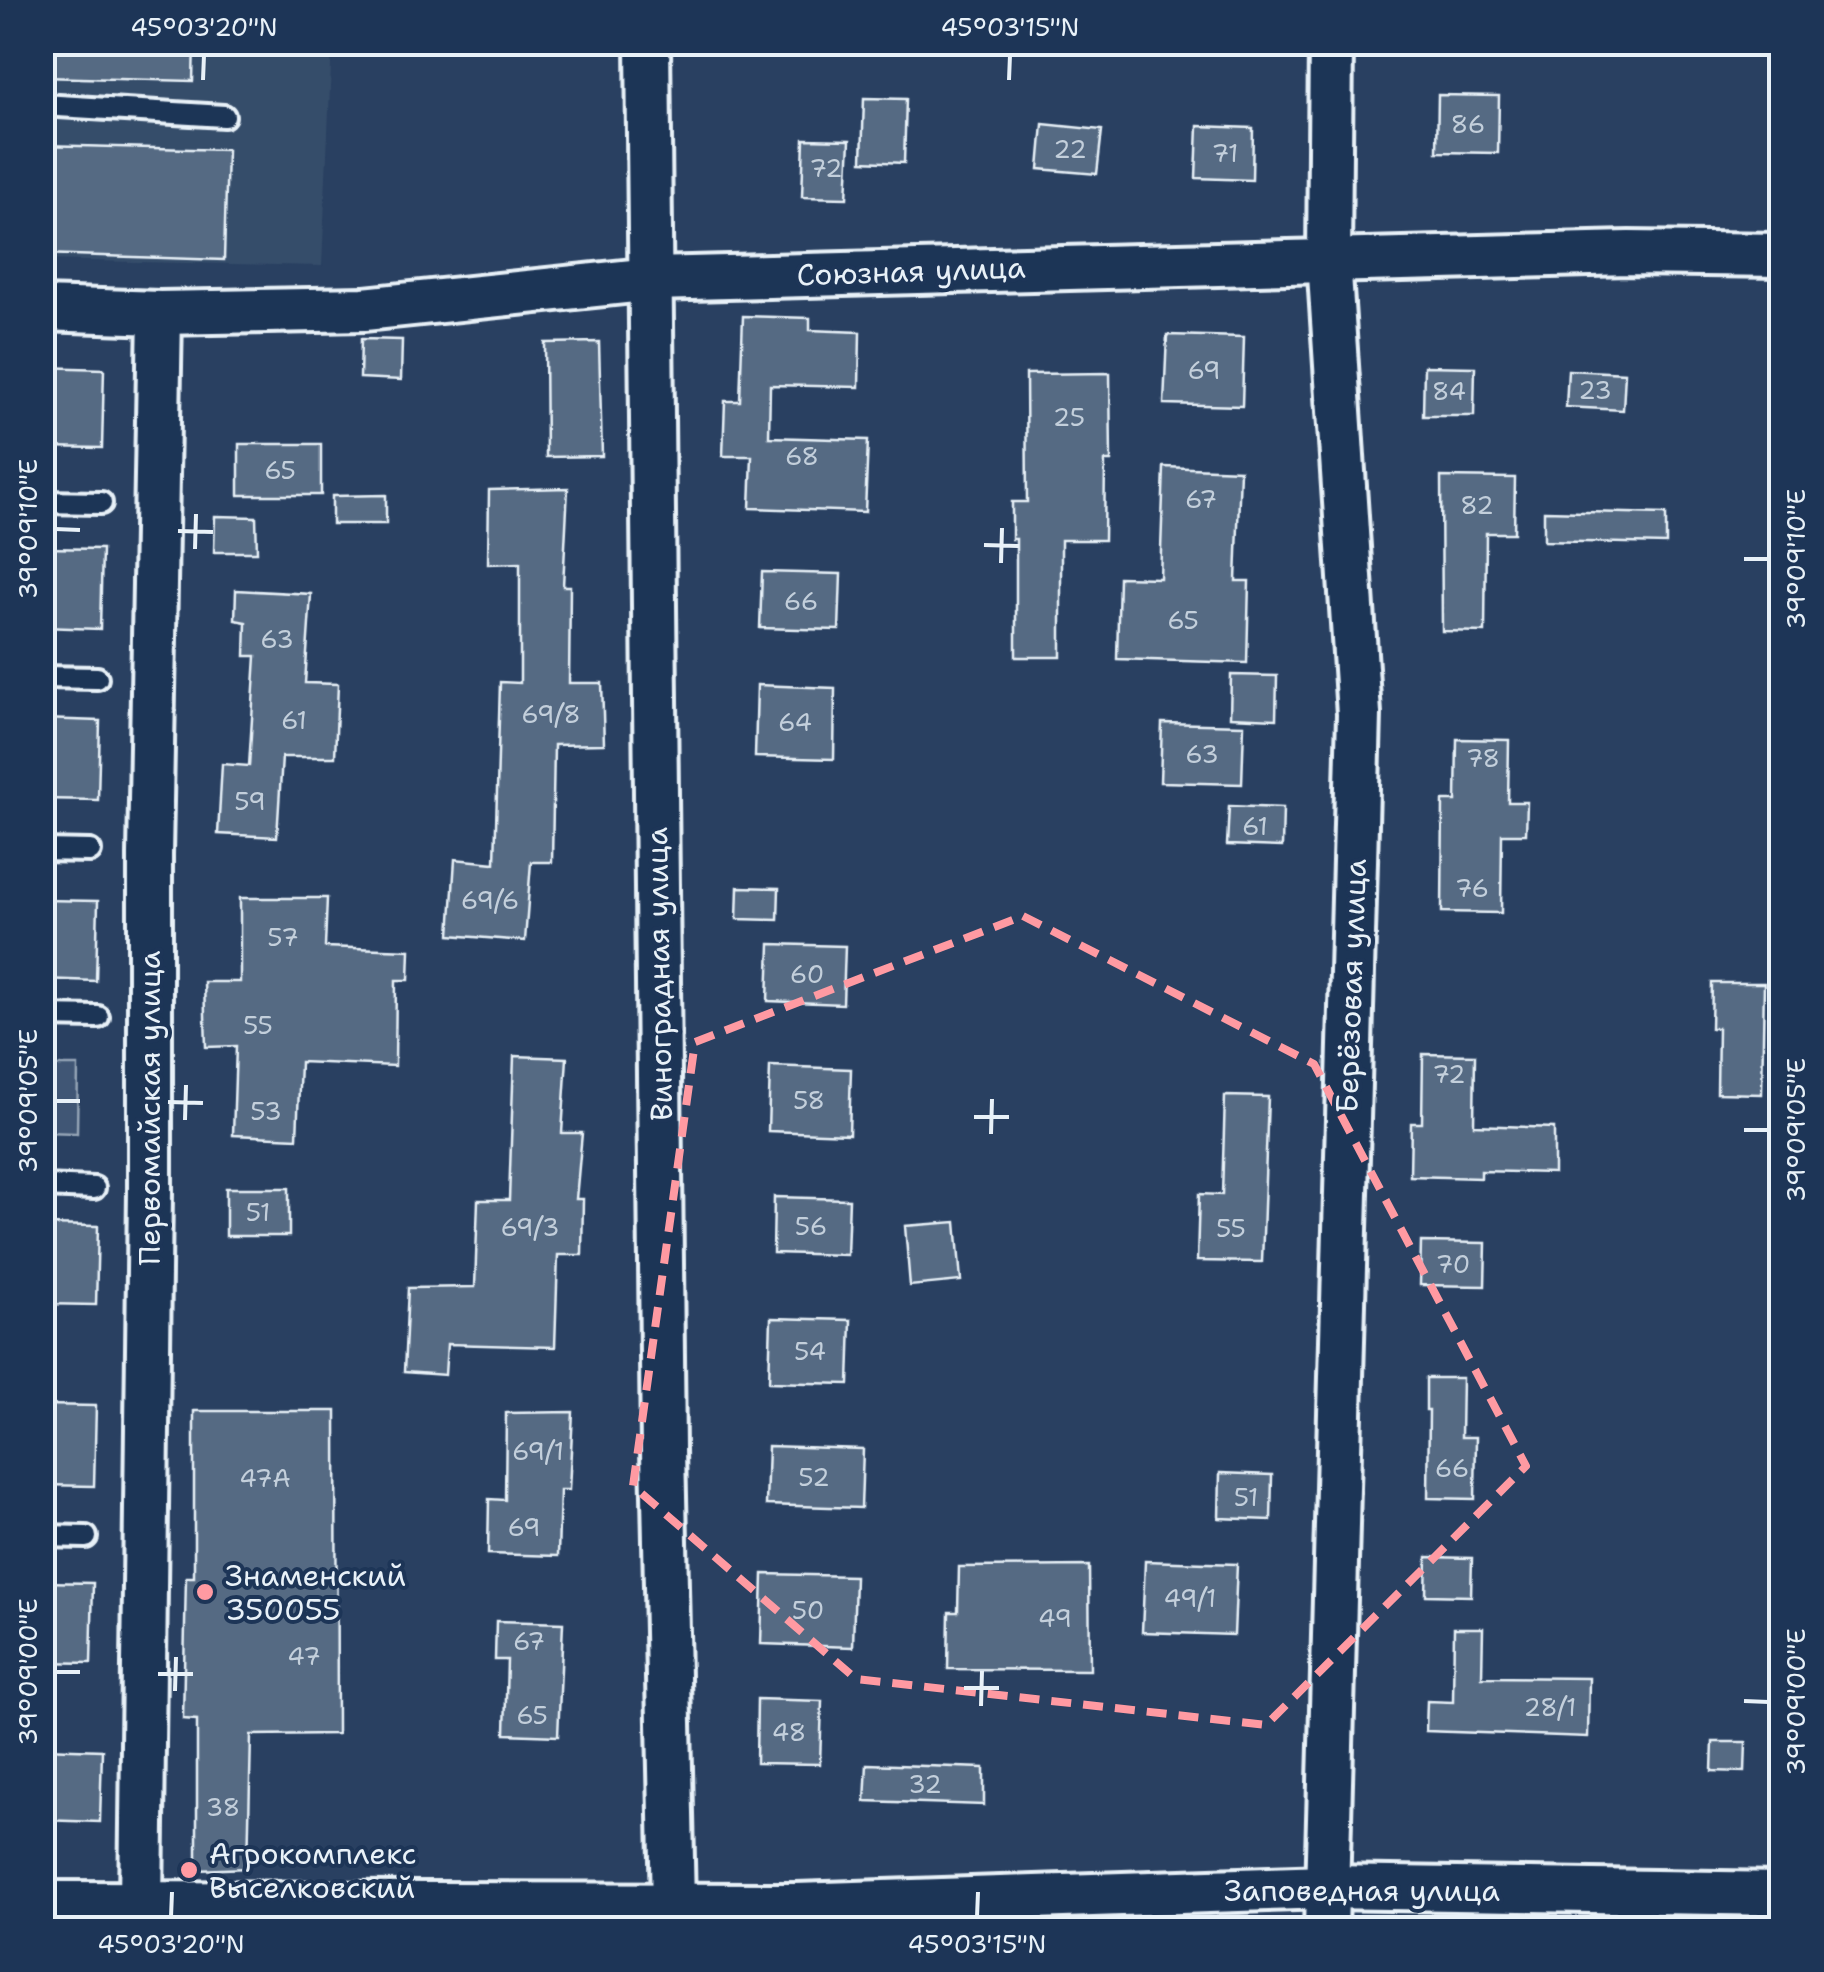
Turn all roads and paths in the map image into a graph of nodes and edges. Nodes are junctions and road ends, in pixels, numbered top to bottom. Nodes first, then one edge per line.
1 (648, 42) edge
2 (1331, 42) edge
3 (42, 104) edge
4 (224, 116) dead end
5 (1782, 255) edge
6 (1329, 259) junction
7 (653, 279) junction
8 (42, 308) edge
9 (160, 313) junction
10 (42, 502) edge
11 (101, 503) dead end
12 (42, 677) edge
13 (97, 678) dead end
14 (42, 850) edge
15 (90, 852) dead end
16 (42, 1016) edge
17 (98, 1017) dead end
18 (42, 1186) edge
19 (94, 1188) dead end
20 (42, 1536) edge
21 (86, 1537) dead end
22 (1326, 1887) junction
23 (1782, 1894) edge
24 (42, 1903) edge
25 (141, 1903) junction
26 (672, 1905) junction
27 (798, 1917) edge
28 (1326, 1930) edge

1 - 7 street, Виноградная улица
2 - 6 street, Берёзовая улица
3 - 4 lane
5 - 6 street, Союзная улица
6 - 7 street, Союзная улица
6 - 22 street, Берёзовая улица
7 - 9 street, Союзная улица
7 - 26 street, Виноградная улица
8 - 9 street, Союзная улица
9 - 25 street, Первомайская улица
10 - 11 lane
12 - 13 lane
14 - 15 lane
16 - 17 lane
18 - 19 lane
20 - 21 lane
22 - 23 street, Заповедная улица
22 - 27 street, Заповедная улица
22 - 28 street, Берёзовая улица
24 - 25 street, Заповедная улица
25 - 26 street, Заповедная улица
26 - 27 street, Заповедная улица

